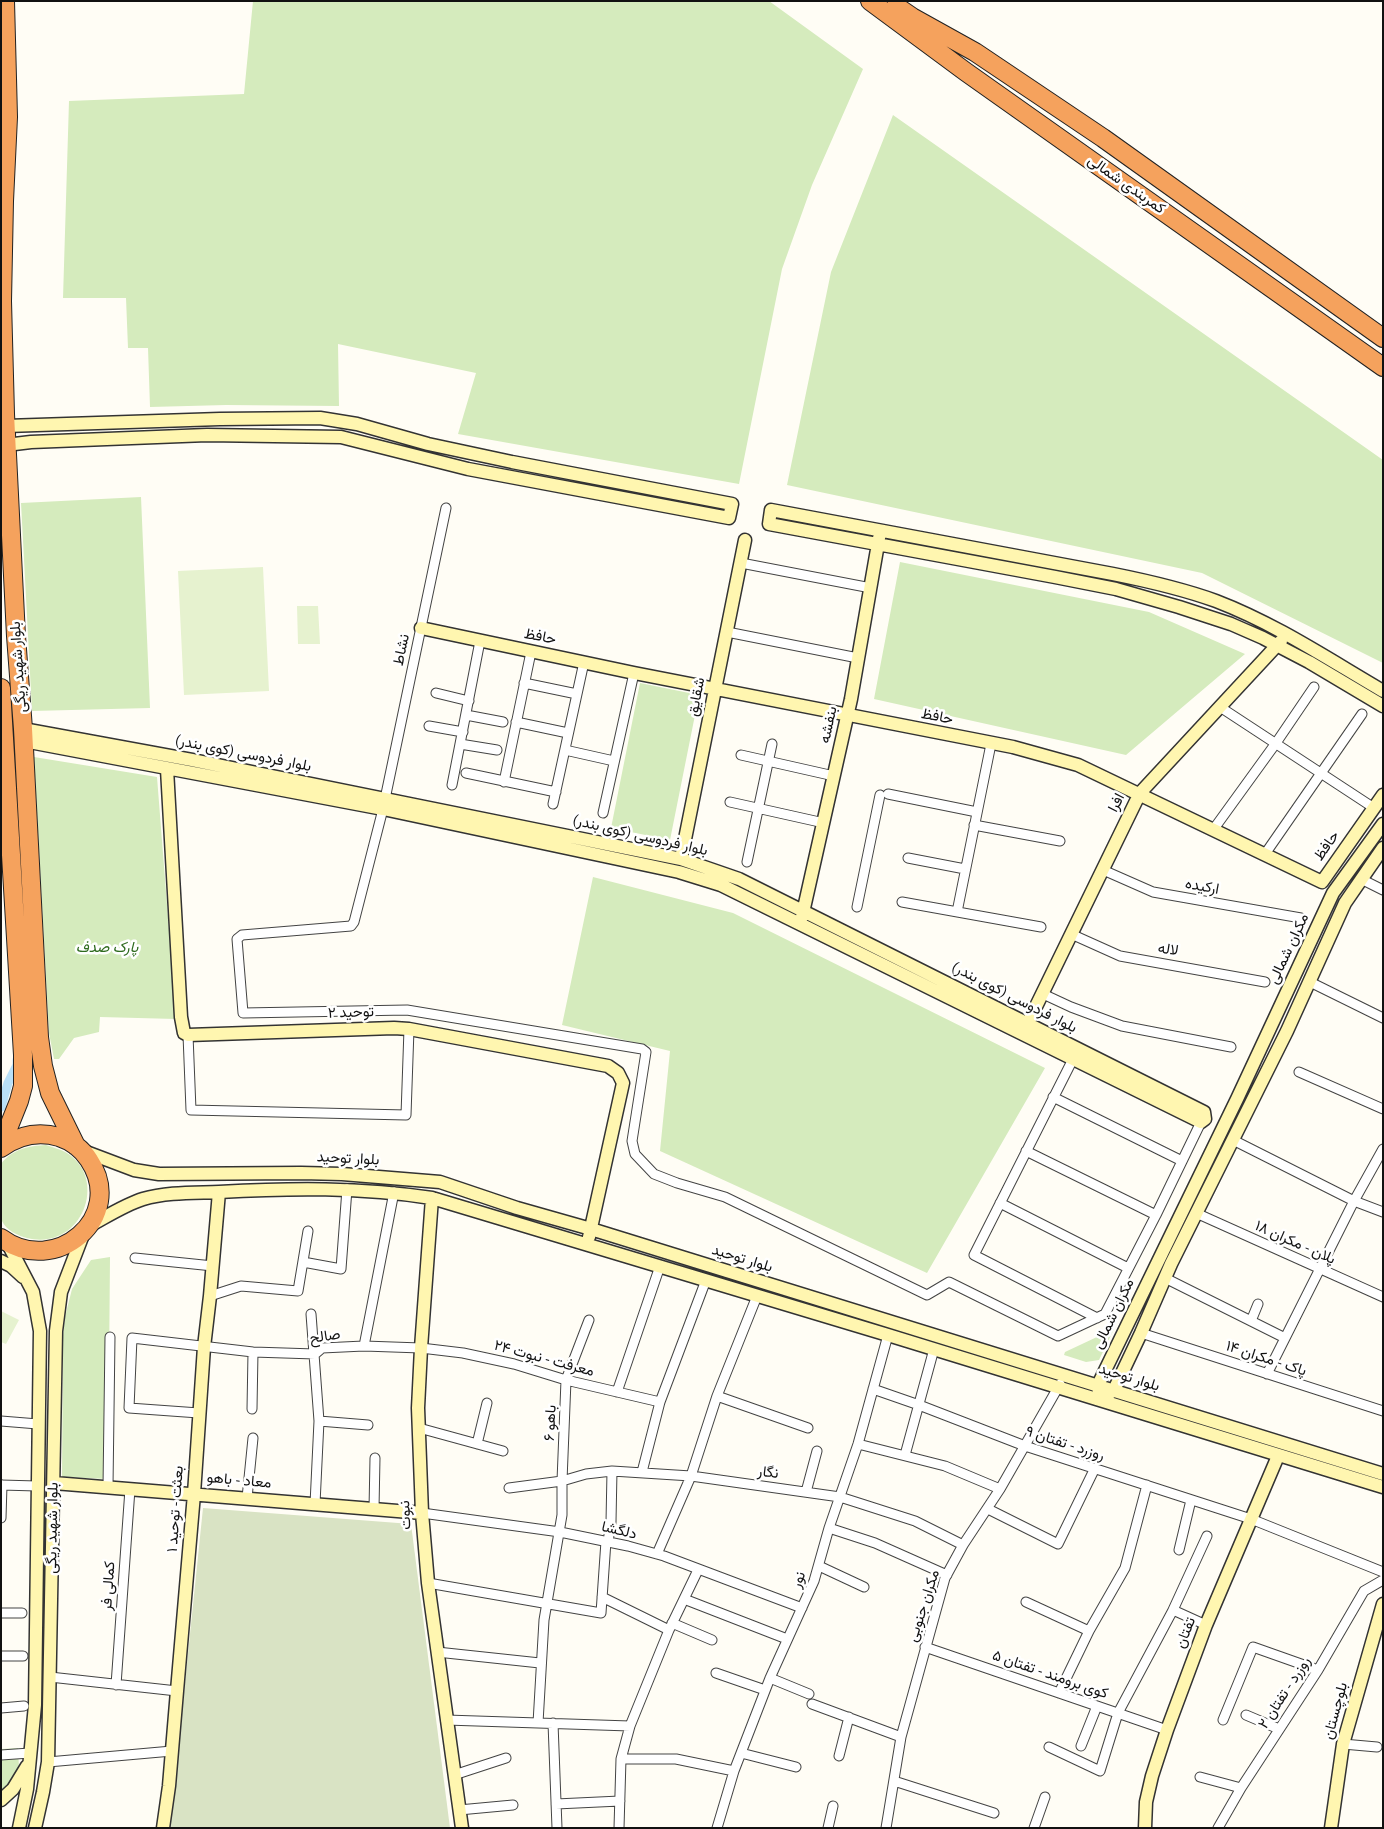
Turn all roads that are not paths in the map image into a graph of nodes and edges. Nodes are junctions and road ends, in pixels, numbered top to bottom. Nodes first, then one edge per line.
1 (5, 1) edge
2 (870, 1) edge
3 (890, 1) edge
4 (1383, 338) edge
5 (1383, 367) edge
6 (320, 418) junction
7 (6, 426) junction
8 (31, 426) junction
9 (320, 436) junction
10 (31, 442) junction
11 (6, 445) junction
12 (605, 479) junction
13 (601, 493) junction
14 (446, 508) dead end
15 (880, 530) junction
16 (745, 540) dead end
17 (878, 545) junction
18 (741, 563) junction
19 (871, 588) junction
20 (420, 628) junction
21 (727, 632) junction
22 (1287, 634) junction
23 (480, 641) junction
24 (1276, 646) junction
25 (531, 652) junction
26 (858, 658) junction
27 (584, 662) junction
28 (634, 673) junction
29 (524, 683) junction
30 (1314, 687) dead end
31 (1, 688) edge
32 (716, 689) junction
33 (1383, 691) edge
34 (436, 693) dead end
35 (577, 694) junction
36 (469, 701) junction
37 (1220, 706) junction
38 (1383, 706) edge
39 (1362, 714) dead end
40 (466, 715) junction
41 (847, 716) junction
42 (503, 722) dead end
43 (516, 722) junction
44 (429, 726) dead end
45 (462, 732) junction
46 (568, 733) junction
47 (30, 736) junction
48 (1276, 743) junction
49 (460, 744) junction
50 (772, 744) dead end
51 (991, 744) junction
52 (144, 750) junction
53 (497, 750) dead end
54 (565, 750) junction
55 (741, 755) dead end
56 (614, 761) junction
57 (768, 761) junction
58 (140, 764) junction
59 (167, 769) junction
60 (466, 773) dead end
61 (1321, 773) junction
62 (834, 776) junction
63 (504, 782) junction
64 (452, 785) dead end
65 (556, 792) junction
66 (1140, 793) junction
67 (1383, 794) edge
68 (730, 802) dead end
69 (384, 804) junction
70 (554, 804) dead end
71 (758, 808) junction
72 (1374, 808) junction
73 (977, 812) junction
74 (603, 813) dead end
75 (824, 823) junction
76 (1383, 824) edge
77 (974, 825) junction
78 (1213, 830) junction
79 (1060, 840) dead end
80 (1383, 848) edge
81 (1265, 854) junction
82 (908, 858) dead end
83 (747, 862) dead end
84 (680, 866) junction
85 (965, 869) junction
86 (1103, 870) junction
87 (1361, 879) junction
88 (1382, 889) edge
89 (902, 902) dead end
90 (857, 907) dead end
91 (804, 911) junction
92 (957, 912) junction
93 (1301, 918) dead end
94 (800, 924) junction
95 (1042, 927) dead end
96 (1071, 934) junction
97 (1265, 982) dead end
98 (1310, 982) junction
99 (1043, 994) junction
100 (1383, 1018) edge
101 (1025, 1028) junction
102 (409, 1029) junction
103 (188, 1034) junction
104 (1231, 1047) dead end
105 (1073, 1059) junction
106 (1299, 1072) dead end
107 (1053, 1097) junction
108 (1383, 1110) edge
109 (1202, 1117) junction
110 (1233, 1140) junction
111 (1, 1147) edge
112 (78, 1148) junction
113 (1383, 1149) edge
114 (1026, 1151) junction
115 (1182, 1161) junction
116 (347, 1189) junction
117 (219, 1192) junction
118 (394, 1192) junction
119 (432, 1198) junction
120 (1354, 1201) junction
121 (1000, 1203) junction
122 (1383, 1212) edge
123 (1196, 1214) junction
124 (1156, 1215) junction
125 (86, 1229) junction
126 (591, 1229) junction
127 (308, 1231) dead end
128 (4, 1240) edge
129 (587, 1244) junction
130 (134, 1258) dead end
131 (1, 1261) edge
132 (303, 1262) junction
133 (213, 1266) junction
134 (660, 1266) junction
135 (1128, 1268) junction
136 (1320, 1269) junction
137 (1165, 1278) junction
138 (706, 1280) junction
139 (29, 1285) junction
140 (210, 1296) junction
141 (757, 1296) junction
142 (1383, 1298) edge
143 (1258, 1304) dead end
144 (311, 1314) dead end
145 (1097, 1318) junction
146 (589, 1320) dead end
147 (1251, 1321) junction
148 (1127, 1326) junction
149 (1141, 1333) junction
150 (888, 1335) junction
151 (110, 1337) dead end
152 (1285, 1338) junction
153 (364, 1346) junction
154 (204, 1347) junction
155 (420, 1348) junction
156 (934, 1349) junction
157 (253, 1352) junction
158 (314, 1354) junction
159 (1267, 1374) junction
160 (1064, 1375) junction
161 (566, 1380) junction
162 (1098, 1385) junction
163 (1058, 1387) junction
164 (873, 1390) junction
165 (1114, 1390) junction
166 (617, 1392) junction
167 (717, 1396) junction
168 (1100, 1400) junction
169 (660, 1402) junction
170 (487, 1404) dead end
171 (919, 1405) junction
172 (252, 1409) dead end
173 (1383, 1410) edge
174 (199, 1413) junction
175 (1, 1421) edge
176 (318, 1421) junction
177 (38, 1424) junction
178 (368, 1425) dead end
179 (419, 1428) junction
180 (808, 1428) dead end
181 (253, 1438) dead end
182 (477, 1444) junction
183 (858, 1444) junction
184 (1025, 1446) junction
185 (503, 1451) dead end
186 (817, 1451) dead end
187 (905, 1455) junction
188 (1278, 1456) junction
189 (375, 1458) dead end
190 (1095, 1468) junction
191 (612, 1471) junction
192 (642, 1472) junction
193 (1383, 1474) edge
194 (691, 1476) junction
195 (562, 1481) junction
196 (54, 1483) junction
197 (2, 1484) edge
198 (1147, 1485) junction
199 (37, 1486) junction
200 (108, 1487) junction
201 (1383, 1487) edge
202 (510, 1488) dead end
203 (130, 1489) junction
204 (1000, 1489) junction
205 (806, 1492) junction
206 (194, 1494) junction
207 (840, 1497) junction
208 (247, 1498) junction
209 (1191, 1500) junction
210 (315, 1504) junction
211 (374, 1509) junction
212 (988, 1509) junction
213 (422, 1513) junction
214 (1, 1518) edge
215 (1251, 1519) junction
216 (829, 1528) junction
217 (560, 1532) junction
218 (1207, 1536) dead end
219 (607, 1542) junction
220 (963, 1545) junction
221 (1179, 1550) dead end
222 (657, 1554) junction
223 (818, 1566) junction
224 (698, 1570) junction
225 (1383, 1572) edge
226 (947, 1575) junction
227 (1383, 1580) edge
228 (428, 1583) junction
229 (864, 1587) dead end
230 (602, 1597) junction
231 (684, 1599) junction
232 (1026, 1602) dead end
233 (546, 1603) junction
234 (1383, 1604) edge
235 (802, 1608) junction
236 (1173, 1610) junction
237 (1, 1613) edge
238 (22, 1613) dead end
239 (1206, 1625) junction
240 (671, 1627) junction
241 (1089, 1631) junction
242 (787, 1639) junction
243 (712, 1640) dead end
244 (925, 1647) junction
245 (437, 1652) junction
246 (1, 1656) edge
247 (23, 1656) dead end
248 (540, 1663) junction
249 (1318, 1670) junction
250 (716, 1672) dead end
251 (50, 1678) junction
252 (770, 1678) junction
253 (116, 1685) junction
254 (765, 1690) junction
255 (178, 1691) junction
256 (1059, 1693) junction
257 (809, 1694) dead end
258 (812, 1704) dead end
259 (24, 1706) dead end
260 (1097, 1706) junction
261 (1, 1708) edge
262 (1118, 1713) junction
263 (1246, 1715) dead end
264 (849, 1717) junction
265 (446, 1720) junction
266 (1223, 1720) dead end
267 (538, 1723) junction
268 (553, 1723) junction
269 (630, 1726) junction
270 (1279, 1729) junction
271 (1167, 1730) junction
272 (901, 1737) junction
273 (1343, 1744) junction
274 (1081, 1746) dead end
275 (1049, 1747) dead end
276 (1377, 1747) dead end
277 (172, 1751) junction
278 (741, 1752) junction
279 (1, 1755) edge
280 (839, 1756) dead end
281 (30, 1757) junction
282 (506, 1758) dead end
283 (621, 1759) junction
284 (48, 1762) junction
285 (796, 1767) dead end
286 (734, 1770) junction
287 (454, 1775) junction
288 (1200, 1776) dead end
289 (894, 1781) junction
290 (1241, 1788) junction
291 (1045, 1797) dead end
292 (1, 1800) edge
293 (620, 1801) junction
294 (556, 1804) junction
295 (513, 1805) dead end
296 (833, 1806) dead end
297 (459, 1810) junction
298 (994, 1813) dead end
299 (19, 1828) edge
300 (35, 1828) edge
301 (163, 1828) edge
302 (462, 1828) edge
303 (558, 1828) edge
304 (619, 1828) edge
305 (717, 1828) edge
306 (828, 1828) edge
307 (886, 1828) edge
308 (1034, 1828) edge
309 (1145, 1828) edge
310 (1218, 1828) edge
311 (1332, 1828) edge

1 - 7 highway, بلوار شهید ریگی
2 - 5 highway, کمربندی شمالی
3 - 4 highway
6 - 8 street
6 - 9 street
6 - 12 street
7 - 8 street
7 - 11 highway, بلوار شهید ریگی
8 - 10 street
9 - 10 street
9 - 13 street
10 - 11 street
11 - 47 highway, بلوار شهید ریگی
12 - 13 street
12 - 13 street
14 - 20 street, نشاط
15 - 17 street, بنفشه
15 - 17 street
15 - 22 street
16 - 18 street, شقایق
17 - 19 street, بنفشه
17 - 24 street
18 - 19 street
18 - 21 street, شقایق
19 - 26 street, بنفشه
20 - 23 street, حافظ
20 - 69 street, نشاط
21 - 26 street
21 - 32 street, شقایق
22 - 24 street, افرا
22 - 33 street
23 - 25 street, حافظ
23 - 36 street
24 - 37 street, افرا
24 - 38 street
25 - 27 street, حافظ
25 - 29 street
26 - 41 street, بنفشه
27 - 28 street, حافظ
27 - 35 street
28 - 32 street, حافظ
28 - 56 street
29 - 35 street
29 - 43 street
30 - 48 street
31 - 111 highway, بلوار شهید ریگی
32 - 41 street, حافظ
32 - 84 street, شقایق
34 - 36 street
35 - 46 street
36 - 40 street
37 - 48 street
37 - 66 street, افرا
39 - 61 street
40 - 42 street
40 - 45 street
41 - 51 street, حافظ
41 - 62 street, بنفشه
43 - 46 street
43 - 63 street
44 - 45 street
45 - 49 street
46 - 54 street
47 - 52 street, بلوار فردوسی (کوی بندر)
47 - 58 street, بلوار فردوسی (کوی بندر)
47 - 112 highway, بلوار شهید ریگی
48 - 61 street
48 - 78 street
49 - 53 street
49 - 64 street
50 - 57 street
51 - 66 street, حافظ
51 - 73 street
52 - 58 street
52 - 69 street, بلوار فردوسی (کوی بندر)
54 - 56 street
54 - 65 street
55 - 57 street
56 - 74 street
57 - 62 street
57 - 71 street
58 - 59 street, بلوار فردوسی (کوی بندر)
59 - 69 street, بلوار فردوسی (کوی بندر)
59 - 103 street
60 - 63 street
61 - 72 street
61 - 81 street
62 - 75 street, بنفشه
63 - 65 street
65 - 70 street
66 - 78 street, حافظ
66 - 86 street, افرا
67 - 72 street, حافظ
68 - 71 street
69 - 84 street, بلوار فردوسی (کوی بندر)
69 - 145 street, نشاط
71 - 75 street
71 - 83 street
72 - 81 street, حافظ
73 - 77 street
73 - 90 street
75 - 91 street, بنفشه
76 - 148 street, مکران شمالی
77 - 79 street
77 - 85 street
78 - 81 street, حافظ
80 - 87 street, مکران شمالی
82 - 85 street
84 - 91 street, بلوار فردوسی (کوی بندر)
84 - 94 street, بلوار فردوسی (کوی بندر)
85 - 92 street
86 - 93 street, ارکیده
86 - 96 street, افرا
87 - 88 street
87 - 98 street, مکران شمالی
89 - 92 street
91 - 94 street, بنفشه
91 - 101 street, بلوار فردوسی (کوی بندر)
92 - 95 street
94 - 101 street, بلوار فردوسی (کوی بندر)
96 - 97 street, لاله
96 - 99 street, افرا
98 - 100 street
98 - 110 street, مکران شمالی
99 - 101 street, افرا
99 - 104 street
101 - 105 street, بلوار فردوسی (کوی بندر)
101 - 109 street, بلوار فردوسی (کوی بندر)
102 - 103 street, توحید ۲
102 - 103 street
102 - 126 street, توحید ۲
105 - 107 street
105 - 109 street, بلوار فردوسی (کوی بندر)
106 - 108 street
107 - 114 street
107 - 115 street
109 - 115 street
110 - 120 street
110 - 123 street, مکران شمالی
111 - 112 highway
112 - 125 highway, بلوار شهید ریگی
112 - 126 street, بلوار توحید
113 - 120 street
114 - 121 street
114 - 124 street
115 - 124 street
116 - 117 street, بلوار توحید
116 - 118 street, بلوار توحید
116 - 132 street
117 - 125 street, بلوار توحید
117 - 133 street, بعثت - توحید ۱
118 - 119 street, بلوار توحید
118 - 153 street
119 - 129 street, بلوار توحید
119 - 155 street, نبوت
120 - 122 street
120 - 136 street
121 - 135 street
121 - 145 street
123 - 136 street, پلان - مکران ۱۸
123 - 137 street, مکران شمالی
124 - 135 street
125 - 128 highway
125 - 196 street, بلوار شهید ریگی
126 - 129 street, توحید ۲
126 - 160 street, بلوار توحید
127 - 132 street
128 - 139 street, بلوار شهید ریگی
129 - 134 street, بلوار توحید
130 - 133 street
131 - 139 street
132 - 140 street
133 - 140 street, بعثت - توحید ۱
134 - 138 street, بلوار توحید
134 - 166 street
135 - 145 street
136 - 142 street, پلان - مکران ۱۸
136 - 152 street
137 - 147 street
137 - 149 street, مکران شمالی
138 - 141 street, بلوار توحید
138 - 169 street
139 - 177 street, بلوار شهید ریگی
140 - 154 street, بعثت - توحید ۱
141 - 150 street, بلوار توحید
141 - 167 street
143 - 147 street
144 - 158 street
146 - 161 street, باهو ۶
147 - 152 street
148 - 149 street
148 - 162 street, مکران شمالی
149 - 159 street, پاک - مکران ۱۴
149 - 165 street, مکران شمالی
150 - 156 street, بلوار توحید
150 - 164 street, نور
151 - 200 street
152 - 159 street
153 - 155 street, صالح
153 - 158 street, صالح
154 - 157 street, صالح
154 - 174 street, بعثت - توحید ۱
154 - 174 street, صالح
155 - 161 street, معرفت - نبوت ۲۴
155 - 179 street, نبوت
156 - 163 street, بلوار توحید
156 - 171 street
157 - 158 street, صالح
157 - 172 street
158 - 176 street
159 - 173 street, پاک - مکران ۱۴
160 - 162 street, بلوار توحید
160 - 163 street, مکران جنوبی
161 - 166 street, معرفت - نبوت ۲۴
161 - 195 street, باهو ۶
162 - 165 street, بلوار توحید
162 - 168 street
163 - 168 street, بلوار توحید
163 - 184 street, مکران جنوبی
164 - 171 street, روزرد - تفتان ۹
164 - 183 street, نور
165 - 168 street, مکران شمالی
165 - 193 street, بلوار توحید
166 - 169 street, معرفت - نبوت ۲۴
167 - 180 street
167 - 194 street
168 - 188 street, بلوار توحید
169 - 192 street
170 - 182 street
171 - 184 street, روزرد - تفتان ۹
171 - 187 street
174 - 206 street, بعثت - توحید ۱
175 - 177 street
176 - 178 street
176 - 210 street
177 - 199 street, بلوار شهید ریگی
179 - 182 street
179 - 213 street, نبوت
181 - 208 street
182 - 185 street
183 - 187 street
183 - 207 street, نور
184 - 190 street, روزرد - تفتان ۹
184 - 204 street, مکران جنوبی
186 - 205 street
187 - 204 street
188 - 201 street, بلوار توحید
188 - 215 street, تفتان
189 - 211 street
190 - 198 street, روزرد - تفتان ۹
190 - 212 street
191 - 192 street, نگار
191 - 195 street, نگار
191 - 219 street
192 - 194 street, نگار
194 - 205 street, نگار
194 - 222 street
195 - 202 street, نگار
195 - 217 street, باهو ۶
196 - 200 street, معاد - باهو
196 - 251 street, بلوار شهید ریگی
197 - 199 street
197 - 214 street
198 - 209 street, روزرد - تفتان ۹
198 - 241 street
199 - 281 street, بلوار شهید ریگی
200 - 203 street, معاد - باهو
203 - 206 street, معاد - باهو
203 - 253 street, کمالی فر
204 - 212 street, مکران جنوبی
205 - 207 street, نگار
206 - 208 street, معاد - باهو
206 - 255 street, بعثت - توحید ۱
207 - 216 street, نور
207 - 220 street, نگار
208 - 210 street, معاد - باهو
209 - 215 street, روزرد - تفتان ۹
209 - 221 street
210 - 211 street, معاد - باهو
211 - 213 street, معاد - باهو
212 - 220 street, مکران جنوبی
213 - 217 street, دلگشا
213 - 228 street, نبوت
215 - 225 street, روزرد - تفتان ۹
215 - 239 street, تفتان
216 - 223 street, نور
216 - 226 street
217 - 219 street, دلگشا
217 - 233 street, باهو ۶
218 - 236 street
219 - 222 street, دلگشا
219 - 230 street
220 - 226 street, مکران جنوبی
222 - 224 street, دلگشا
223 - 229 street
223 - 235 street, نور
224 - 231 street
224 - 235 street, دلگشا
226 - 244 street, مکران جنوبی
227 - 249 street, روزرد - تفتان ۲
228 - 233 street
228 - 245 street, نبوت
230 - 233 street
230 - 240 street
231 - 240 street
231 - 242 street
232 - 241 street
233 - 248 street, باهو ۶
234 - 273 street, بلوچستان
235 - 242 street, نور
236 - 239 street
236 - 262 street
237 - 238 street
239 - 271 street, تفتان
240 - 243 street
240 - 269 street
241 - 256 street
242 - 252 street, نور
244 - 256 street, کوی برومند - تفتان ۵
244 - 272 street, مکران جنوبی
245 - 248 street
245 - 265 street, نبوت
246 - 247 street
248 - 267 street, باهو ۶
249 - 266 street
249 - 270 street, روزرد - تفتان ۲
250 - 254 street
251 - 253 street
251 - 284 street, بلوار شهید ریگی
252 - 254 street, نور
252 - 257 street
253 - 255 street
254 - 278 street, نور
255 - 277 street, بعثت - توحید ۱
256 - 260 street, کوی برومند - تفتان ۵
258 - 264 street
259 - 261 street
260 - 262 street, کوی برومند - تفتان ۵
260 - 274 street
262 - 271 street, کوی برومند - تفتان ۵
262 - 275 street
263 - 270 street
264 - 272 street
264 - 280 street
265 - 267 street
265 - 287 street, نبوت
267 - 268 street
268 - 269 street
268 - 294 street
269 - 283 street
270 - 290 street, روزرد - تفتان ۲
271 - 309 street, تفتان
272 - 289 street, مکران جنوبی
273 - 276 street
273 - 311 street, بلوچستان
277 - 284 street
277 - 301 street, بعثت - توحید ۱
278 - 285 street
278 - 286 street, نور
279 - 281 street
281 - 292 street
281 - 299 street, بلوار شهید ریگی
282 - 287 street
283 - 286 street
283 - 293 street
284 - 300 street, بلوار شهید ریگی
286 - 305 street, نور
287 - 297 street, نبوت
288 - 290 street
289 - 298 street
289 - 307 street, مکران جنوبی
290 - 310 street, روزرد - تفتان ۲
291 - 308 street
293 - 294 street
293 - 304 street
294 - 303 street
295 - 297 street
296 - 306 street
297 - 302 street, نبوت

